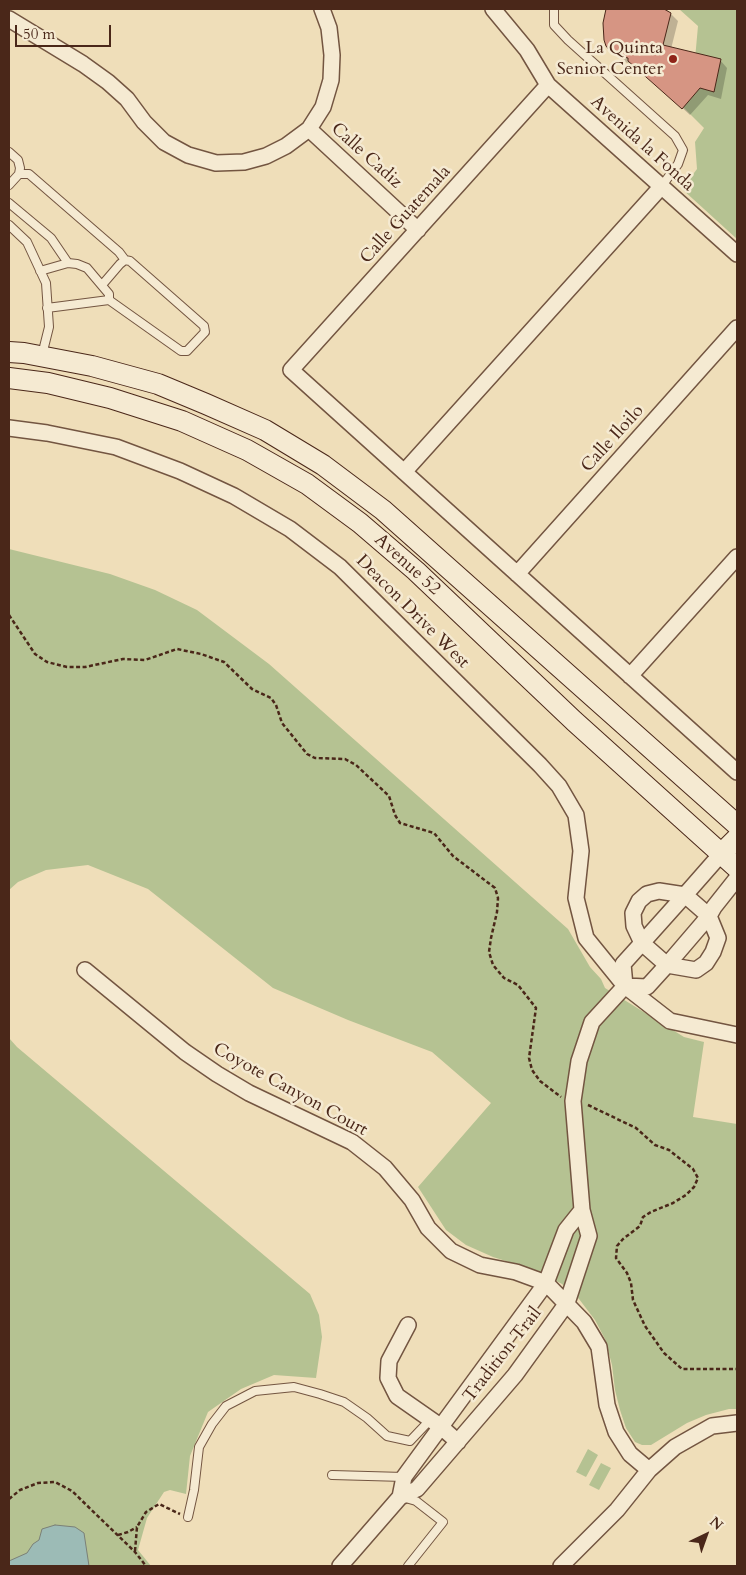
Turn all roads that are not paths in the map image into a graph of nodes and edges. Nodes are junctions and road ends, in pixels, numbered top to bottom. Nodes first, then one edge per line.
1 (322, 9) edge
2 (493, 9) edge
3 (554, 9) edge
4 (9, 19) edge
5 (548, 85) junction
6 (309, 130) junction
7 (9, 152) edge
8 (19, 174) junction
9 (9, 185) edge
10 (661, 186) junction
11 (9, 203) edge
12 (9, 225) edge
13 (418, 230) junction
14 (737, 254) edge
15 (124, 260) junction
16 (68, 263) junction
17 (40, 272) junction
18 (102, 285) junction
19 (109, 300) junction
20 (48, 308) junction
21 (737, 328) edge
22 (9, 352) edge
23 (42, 356) junction
24 (9, 378) edge
25 (9, 428) edge
26 (404, 472) junction
27 (737, 557) edge
28 (517, 574) junction
29 (630, 676) junction
30 (737, 772) edge
31 (737, 825) edge
32 (737, 838) edge
33 (721, 854) junction
34 (737, 868) edge
35 (737, 878) edge
36 (685, 895) junction
37 (709, 916) junction
38 (642, 943) junction
39 (667, 965) junction
40 (85, 970) dead end
41 (625, 986) junction
42 (737, 1035) edge
43 (582, 1210) junction
44 (546, 1282) junction
45 (567, 1304) junction
46 (408, 1325) dead end
47 (436, 1423) junction
48 (737, 1423) edge
49 (458, 1442) junction
50 (649, 1470) junction
51 (332, 1475) dead end
52 (404, 1476) junction
53 (400, 1497) junction
54 (188, 1517) road end
55 (340, 1566) edge
56 (408, 1566) edge
57 (561, 1566) edge

1 - 6 street
2 - 5 street, Avenida la Fonda
3 - 10 lane
4 - 6 street, Calle Cadiz
5 - 10 street, Avenida la Fonda
5 - 13 street, Calle Guatemala
6 - 13 street, Calle Cadiz
7 - 8 lane
8 - 9 lane
8 - 15 lane
10 - 14 street, Avenida la Fonda
10 - 26 street
11 - 16 lane
12 - 17 lane
13 - 26 street, Calle Guatemala
15 - 18 lane
15 - 19 lane
16 - 17 lane
16 - 18 lane
17 - 20 lane
18 - 19 lane
19 - 20 lane
20 - 23 lane
21 - 28 street, Calle Iloilo
22 - 23 main road, Avenue 52
23 - 31 main road, Avenue 52
24 - 33 main road, Avenue 52
25 - 41 street, Deacon Drive West
26 - 28 street
27 - 29 street
28 - 29 street
29 - 30 street
32 - 33 main road
33 - 34 main road, Avenue 52
33 - 36 street
35 - 37 street
36 - 37 street
36 - 38 street
36 - 38 street
37 - 39 street
37 - 39 street
38 - 39 street
38 - 41 street
39 - 41 street
40 - 44 street, Coyote Canyon Court
41 - 42 street, Deacon Drive West
41 - 43 street, Tradition Trail
43 - 44 street, Tradition Trail
43 - 45 street, Tradition Trail
44 - 45 street
44 - 47 street, Tradition Trail
45 - 49 street, Tradition Trail
45 - 50 street
46 - 47 street
47 - 49 street
47 - 52 street, Tradition Trail
47 - 54 lane
48 - 50 street
49 - 53 street, Tradition Trail
50 - 57 street
51 - 52 lane
52 - 53 street, Tradition Trail
53 - 55 street, Tradition Trail
53 - 56 lane

